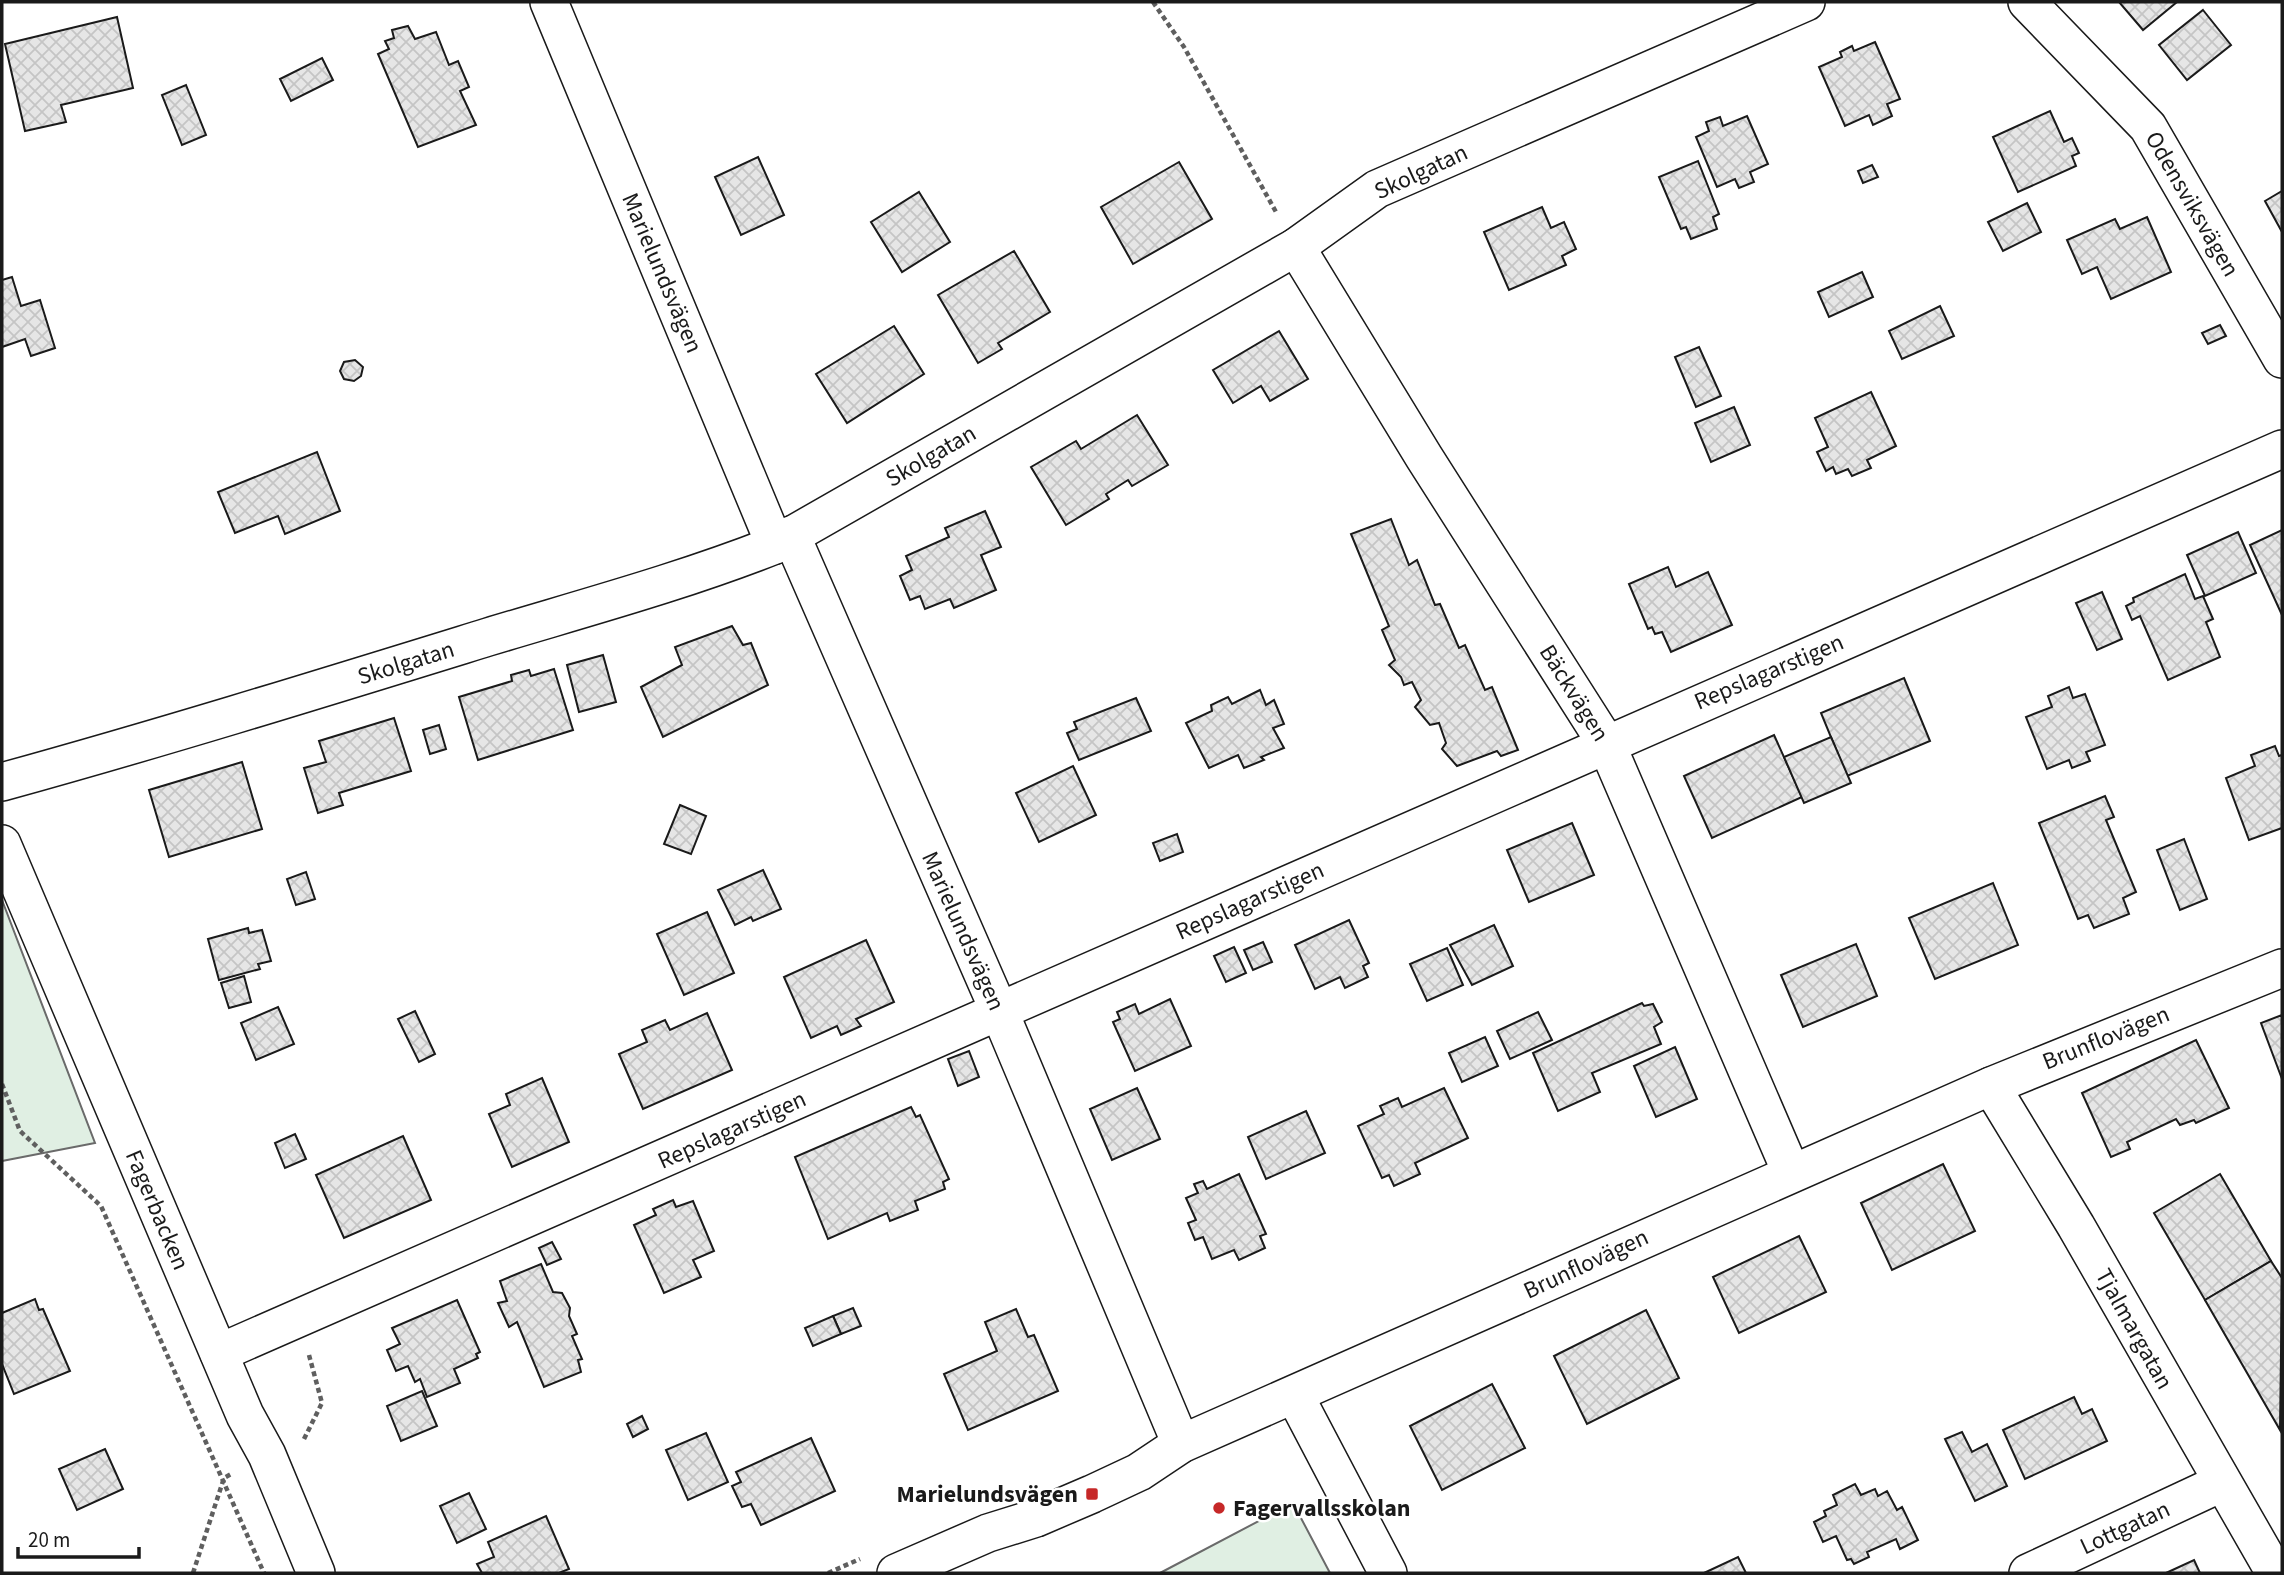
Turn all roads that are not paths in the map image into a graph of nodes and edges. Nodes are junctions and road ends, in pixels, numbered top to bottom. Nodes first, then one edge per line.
1 (550, 2) edge
2 (1806, 2) edge
3 (2027, 2) edge
4 (1296, 247) junction
5 (2282, 359) edge
6 (2282, 449) edge
7 (783, 540) junction
8 (1606, 743) junction
9 (2, 782) edge
10 (2, 844) edge
11 (2282, 968) edge
12 (1000, 1013) junction
13 (1991, 1086) junction
14 (1791, 1172) junction
15 (219, 1353) junction
16 (1295, 1396) junction
17 (1181, 1444) junction
18 (2221, 1483) junction
19 (316, 1573) edge
20 (897, 1573) edge
21 (1388, 1573) edge
22 (2028, 1573) edge
23 (2274, 1573) edge

1 - 7 street, Marielundsvägen
2 - 4 street, Skolgatan
3 - 5 street, Odensviksvägen
4 - 7 street, Skolgatan
4 - 8 street, Bäckvägen
6 - 8 street, Repslagarstigen
7 - 9 street, Skolgatan
7 - 12 street, Marielundsvägen
8 - 12 street, Repslagarstigen
8 - 14 street, Bäckvägen
10 - 15 street, Fagerbacken
11 - 13 street, Brunflovägen
12 - 15 street, Repslagarstigen
12 - 17 street, Marielundsvägen
13 - 14 street, Brunflovägen
13 - 18 street, Tjalmargatan
14 - 16 street, Brunflovägen
15 - 19 street, Fagerbacken
16 - 17 street, Brunflovägen
16 - 21 street
17 - 20 street, Brunflovägen
18 - 22 street, Lottgatan
18 - 23 street, Tjalmargatan

